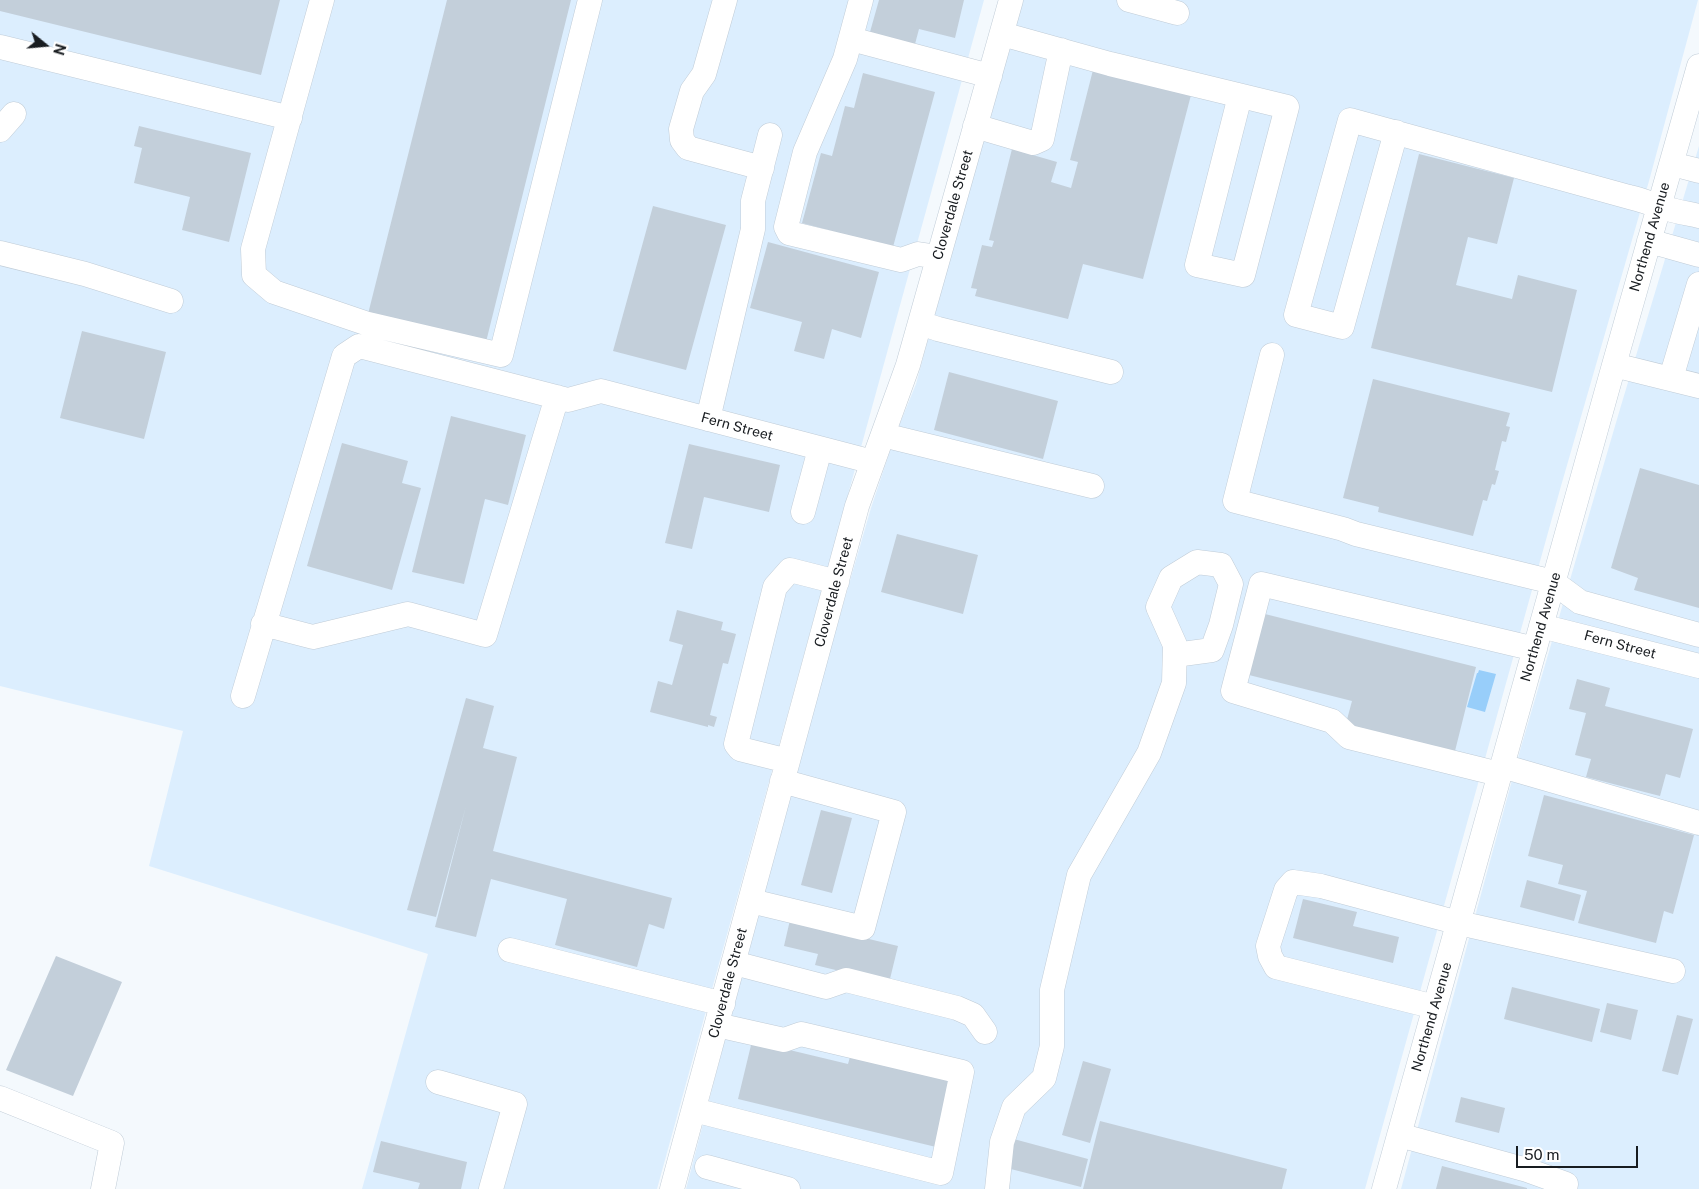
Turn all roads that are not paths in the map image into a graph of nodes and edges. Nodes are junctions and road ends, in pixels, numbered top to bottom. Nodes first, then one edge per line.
1 (322, 0) edge
2 (590, 0) edge
3 (725, 0) edge
4 (861, 0) edge
5 (1011, 0) edge
6 (1130, 0) edge
7 (1177, 13) dead end
8 (1002, 34) junction
9 (851, 39) junction
10 (0, 47) edge
11 (1061, 50) junction
12 (1699, 66) edge
13 (990, 76) junction
14 (1240, 96) junction
15 (1694, 102) edge
16 (290, 118) junction
17 (975, 126) junction
18 (1396, 132) junction
19 (770, 135) dead end
20 (1672, 164) junction
21 (762, 168) junction
22 (1699, 171) edge
23 (1659, 207) junction
24 (1699, 216) edge
25 (1649, 242) junction
26 (0, 253) edge
27 (1699, 255) edge
28 (938, 258) junction
29 (1699, 284) edge
30 (171, 301) dead end
31 (920, 323) junction
32 (1272, 355) dead end
33 (1614, 365) junction
34 (1111, 372) dead end
35 (1671, 378) junction
36 (1699, 386) edge
37 (557, 397) junction
38 (708, 419) junction
39 (883, 435) junction
40 (820, 449) junction
41 (873, 462) junction
42 (1092, 486) dead end
43 (803, 512) dead end
44 (836, 582) junction
45 (1553, 582) junction
46 (263, 624) junction
47 (1541, 626) junction
48 (1699, 635) edge
49 (1535, 649) junction
50 (1175, 655) dead end
51 (1699, 666) edge
52 (243, 696) dead end
53 (1500, 770) junction
54 (785, 771) junction
55 (1699, 823) edge
56 (750, 901) junction
57 (1458, 923) junction
58 (510, 950) dead end
59 (734, 963) junction
60 (1673, 970) dead end
61 (1435, 1007) junction
62 (720, 1015) junction
63 (985, 1032) dead end
64 (438, 1082) dead end
65 (0, 1098) edge
66 (694, 1110) junction
67 (1399, 1135) junction
68 (707, 1167) dead end
69 (1572, 1187) edge
70 (103, 1189) edge
71 (491, 1189) edge
72 (672, 1189) edge
73 (788, 1189) edge
74 (997, 1189) edge
75 (1384, 1189) edge

1 - 16 street
2 - 16 street
3 - 21 street
4 - 9 street
5 - 8 street, Cloverdale Street
6 - 7 street
8 - 11 street
8 - 13 street, Cloverdale Street
9 - 13 street
9 - 28 street
10 - 16 street
11 - 14 street
11 - 17 street
12 - 15 street, Northend Avenue
13 - 17 street, Cloverdale Street
14 - 14 street
15 - 20 street, Northend Avenue
17 - 28 street, Cloverdale Street
18 - 18 street
18 - 23 street
19 - 21 street
20 - 22 street
20 - 23 street, Northend Avenue
21 - 38 street
23 - 24 street
23 - 25 street, Northend Avenue
25 - 27 street
25 - 33 street, Northend Avenue
26 - 30 street
28 - 31 street, Cloverdale Street
29 - 35 street
31 - 34 street
31 - 39 street, Cloverdale Street
32 - 45 street
33 - 35 street
33 - 45 street, Northend Avenue
35 - 36 street
37 - 38 street, Fern Street
37 - 46 street
37 - 46 street
38 - 40 street, Fern Street
39 - 41 street, Cloverdale Street
39 - 42 street
40 - 41 street, Fern Street
40 - 43 street
41 - 44 street, Cloverdale Street
44 - 54 street, Cloverdale Street
44 - 54 street
45 - 47 street, Northend Avenue
45 - 48 street
46 - 52 street
47 - 49 street, Northend Avenue
47 - 51 street, Fern Street
49 - 53 street, Northend Avenue
49 - 53 street
50 - 74 street
53 - 55 street
53 - 57 street, Northend Avenue
54 - 56 street, Cloverdale Street
54 - 56 street
56 - 59 street, Cloverdale Street
57 - 60 street
57 - 61 street, Northend Avenue
57 - 61 street
58 - 62 street
59 - 62 street, Cloverdale Street
59 - 63 street
61 - 67 street, Northend Avenue
62 - 66 street, Cloverdale Street
62 - 66 street
64 - 71 street
65 - 70 street
66 - 72 street, Cloverdale Street
67 - 69 street
67 - 75 street, Northend Avenue
68 - 73 street

